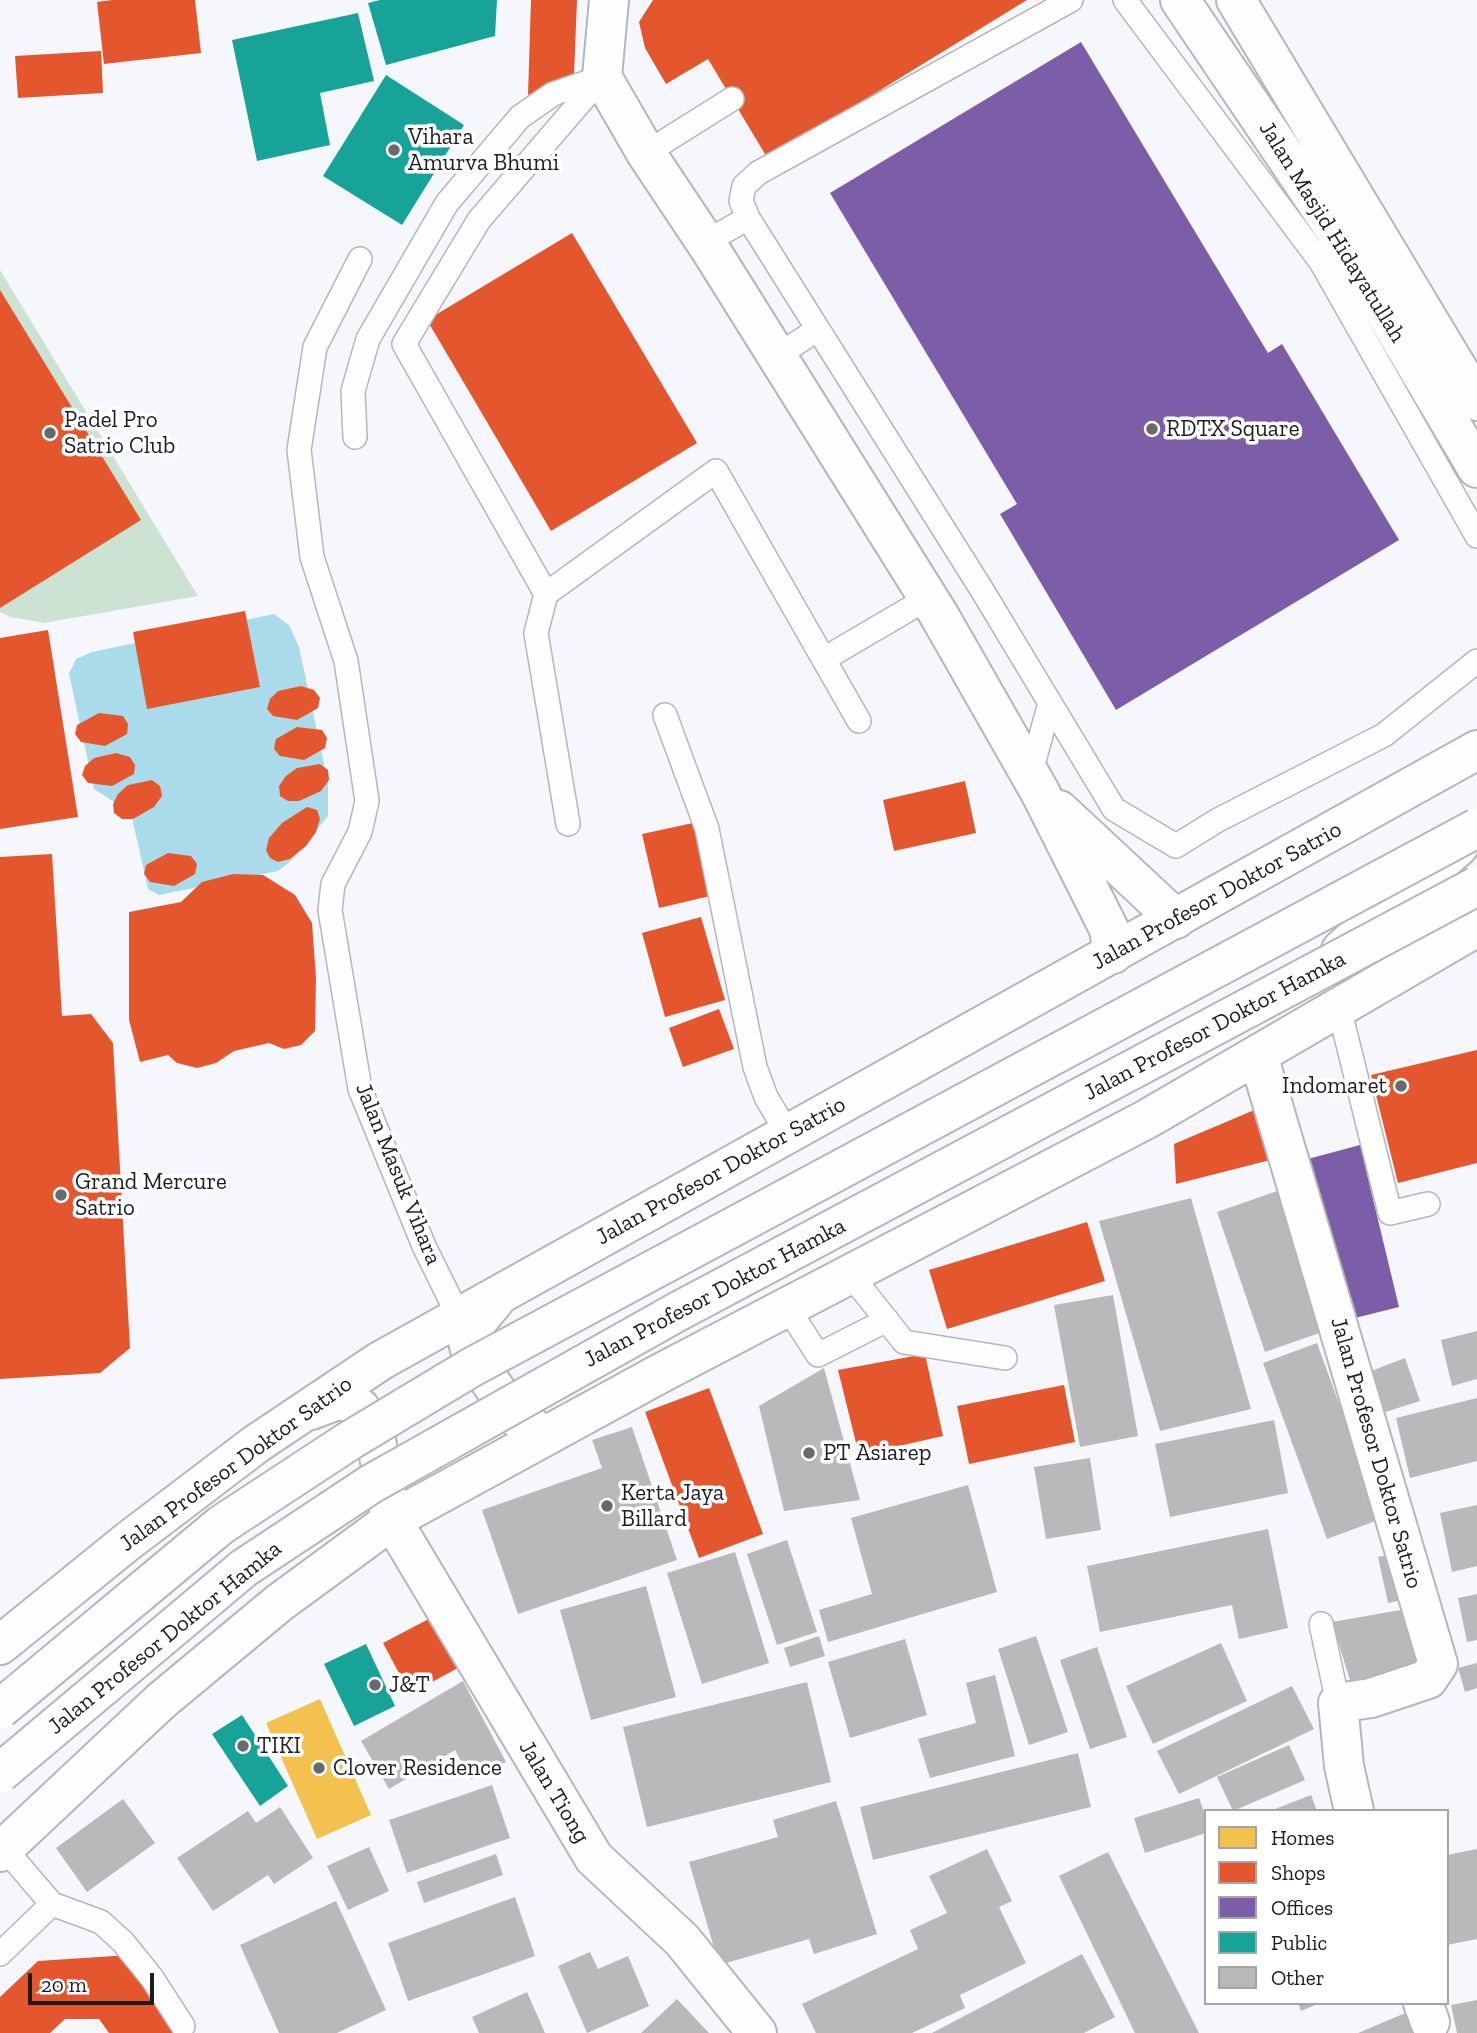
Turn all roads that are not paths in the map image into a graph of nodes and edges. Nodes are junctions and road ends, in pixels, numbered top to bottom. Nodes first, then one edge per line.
1 (609, 0) edge
2 (1071, 0) edge
3 (1125, 0) edge
4 (1180, 0) edge
5 (1236, 0) edge
6 (602, 77) junction
7 (1293, 96) junction
8 (732, 99) dead end
9 (1259, 118) junction
10 (646, 153) junction
11 (748, 218) junction
12 (706, 242) junction
13 (360, 259) dead end
14 (818, 330) junction
15 (776, 356) junction
16 (1477, 401) edge
17 (355, 437) dead end
18 (1477, 468) edge
19 (1477, 537) edge
20 (545, 594) junction
21 (928, 598) junction
22 (824, 659) junction
23 (1477, 661) edge
24 (1050, 703) junction
25 (665, 715) dead end
26 (859, 721) dead end
27 (1477, 750) edge
28 (1035, 783) junction
29 (568, 824) dead end
30 (1477, 829) edge
31 (1477, 886) edge
32 (1176, 919) junction
33 (1477, 927) edge
34 (1113, 954) junction
35 (1339, 1008) junction
36 (1258, 1055) junction
37 (1147, 1119) junction
38 (788, 1134) junction
39 (1428, 1204) dead end
40 (850, 1274) junction
41 (500, 1294) junction
42 (787, 1307) junction
43 (458, 1317) junction
44 (887, 1320) junction
45 (1005, 1358) dead end
46 (302, 1413) junction
47 (546, 1435) junction
48 (392, 1520) junction
49 (1321, 1624) dead end
50 (0, 1645) edge
51 (1338, 1703) junction
52 (0, 1709) edge
53 (0, 1773) edge
54 (1354, 1809) edge
55 (2, 1850) edge
56 (52, 1904) junction
57 (0, 1954) edge
58 (183, 2026) dead end
59 (757, 2033) edge

1 - 6 main road
2 - 11 lane
3 - 19 lane
4 - 9 main road, Jalan Masjid Hidayatullah
5 - 7 main road, Jalan Masjid Hidayatullah
6 - 10 main road
6 - 17 lane
6 - 20 lane
7 - 9 lane
7 - 16 main road, Jalan Masjid Hidayatullah
8 - 10 lane
9 - 18 main road, Jalan Masjid Hidayatullah
10 - 12 main road
11 - 12 lane
11 - 14 lane
12 - 15 main road
13 - 43 lane, Jalan Masuk Vihara
14 - 15 lane
14 - 24 lane
15 - 21 main road
20 - 22 lane
20 - 29 lane
21 - 22 lane
21 - 28 main road
22 - 26 lane
23 - 24 lane
24 - 28 lane
25 - 38 lane
27 - 32 main road, Jalan Profesor Doktor Satrio
28 - 32 main road
28 - 34 main road
30 - 37 main road
30 - 52 main road, bridge
31 - 53 main road, Jalan Profesor Doktor Hamka, bridge
32 - 34 main road, Jalan Profesor Doktor Satrio
33 - 35 main road
34 - 38 main road, Jalan Profesor Doktor Satrio
35 - 36 main road
35 - 39 lane
36 - 37 main road
36 - 51 main road, Jalan Profesor Doktor Satrio
37 - 40 main road
38 - 41 main road, Jalan Profesor Doktor Satrio
40 - 42 main road
40 - 44 lane
41 - 43 main road, Jalan Profesor Doktor Satrio
41 - 47 main road
42 - 44 lane
42 - 47 main road
43 - 46 main road, Jalan Profesor Doktor Satrio
44 - 45 lane
46 - 48 main road, Jalan Tiong
46 - 50 main road, Jalan Profesor Doktor Satrio
47 - 48 main road
48 - 55 main road
48 - 59 main road, Jalan Tiong
49 - 51 lane
51 - 54 main road
55 - 56 lane
56 - 57 lane
56 - 58 lane

